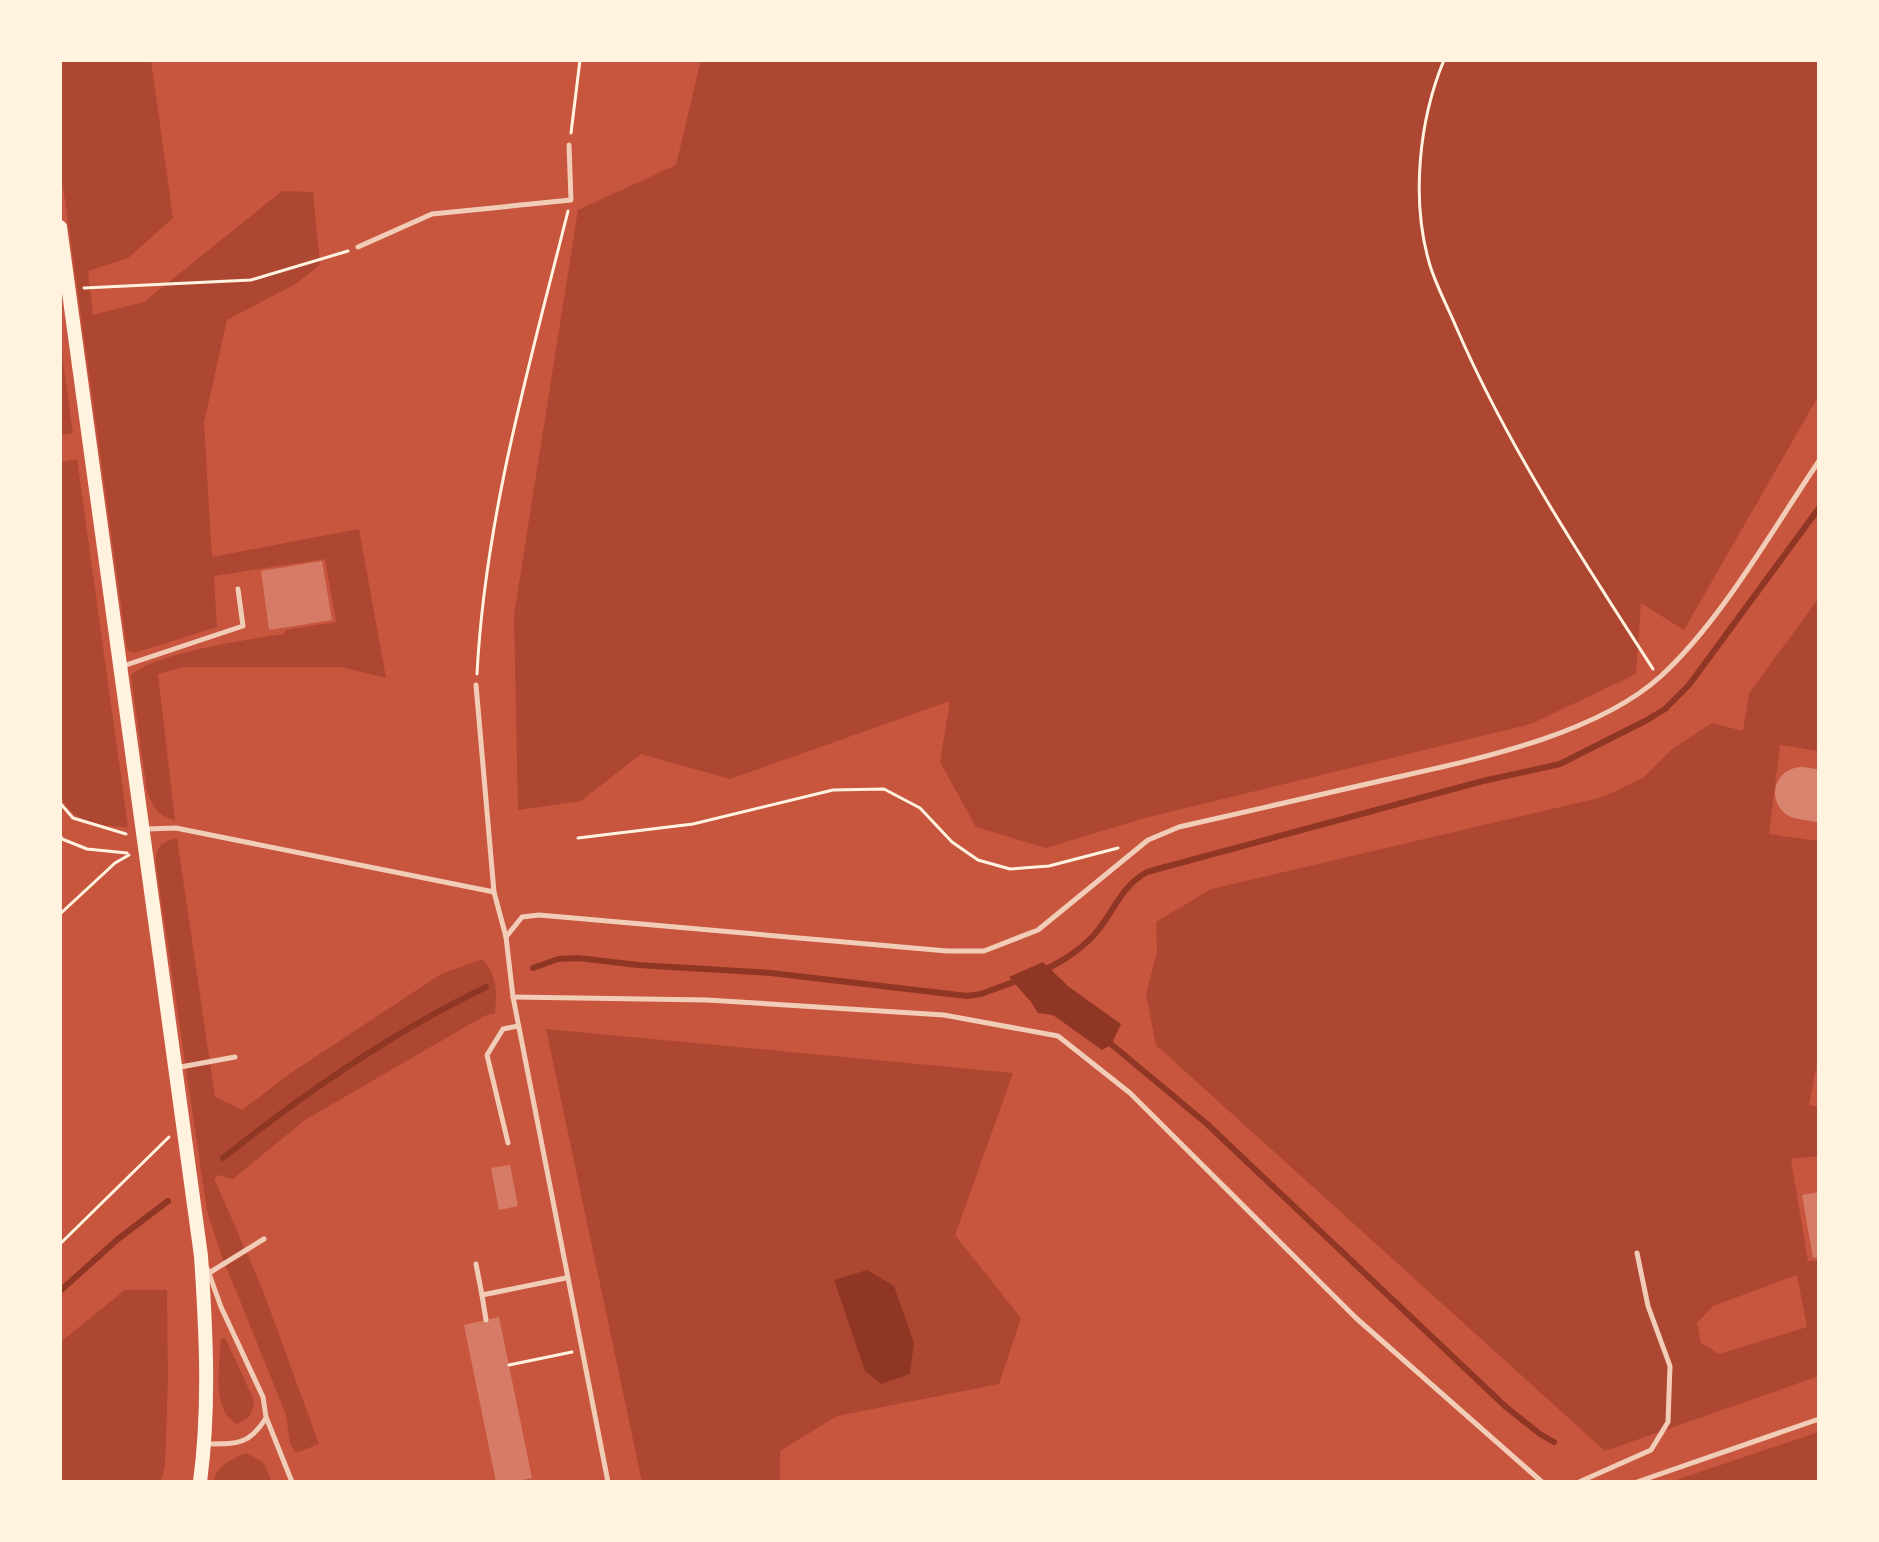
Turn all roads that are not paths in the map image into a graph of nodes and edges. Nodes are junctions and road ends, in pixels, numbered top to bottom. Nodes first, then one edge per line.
1 (569, 145) road end
2 (60, 227) edge
3 (358, 247) road end
4 (1819, 461) edge
5 (238, 589) dead end
6 (119, 667) junction
7 (476, 685) road end
8 (141, 829) junction
9 (494, 892) junction
10 (506, 937) junction
11 (513, 997) junction
12 (518, 1026) junction
13 (235, 1057) dead end
14 (174, 1068) junction
15 (508, 1143) dead end
16 (264, 1239) dead end
17 (1637, 1253) dead end
18 (201, 1256) junction
19 (476, 1264) dead end
20 (209, 1273) junction
21 (566, 1278) junction
22 (482, 1295) junction
23 (486, 1320) dead end
24 (266, 1417) junction
25 (1819, 1419) edge
26 (205, 1444) junction
27 (200, 1482) edge
28 (292, 1482) edge
29 (607, 1482) edge
30 (1542, 1482) edge
31 (1579, 1482) edge
32 (1637, 1482) edge

1 - 3 lane
2 - 6 main road
4 - 10 lane
5 - 6 lane
6 - 8 main road
7 - 9 lane
8 - 9 lane
8 - 14 main road
9 - 10 lane
10 - 11 lane
11 - 12 lane
11 - 30 lane
12 - 15 lane
12 - 21 lane
13 - 14 lane
14 - 18 main road
16 - 20 lane
17 - 31 lane
18 - 20 lane
18 - 26 main road
19 - 22 lane
20 - 24 lane
21 - 22 lane
21 - 29 lane
22 - 23 lane
24 - 26 lane
24 - 28 lane
25 - 32 lane
26 - 27 main road

